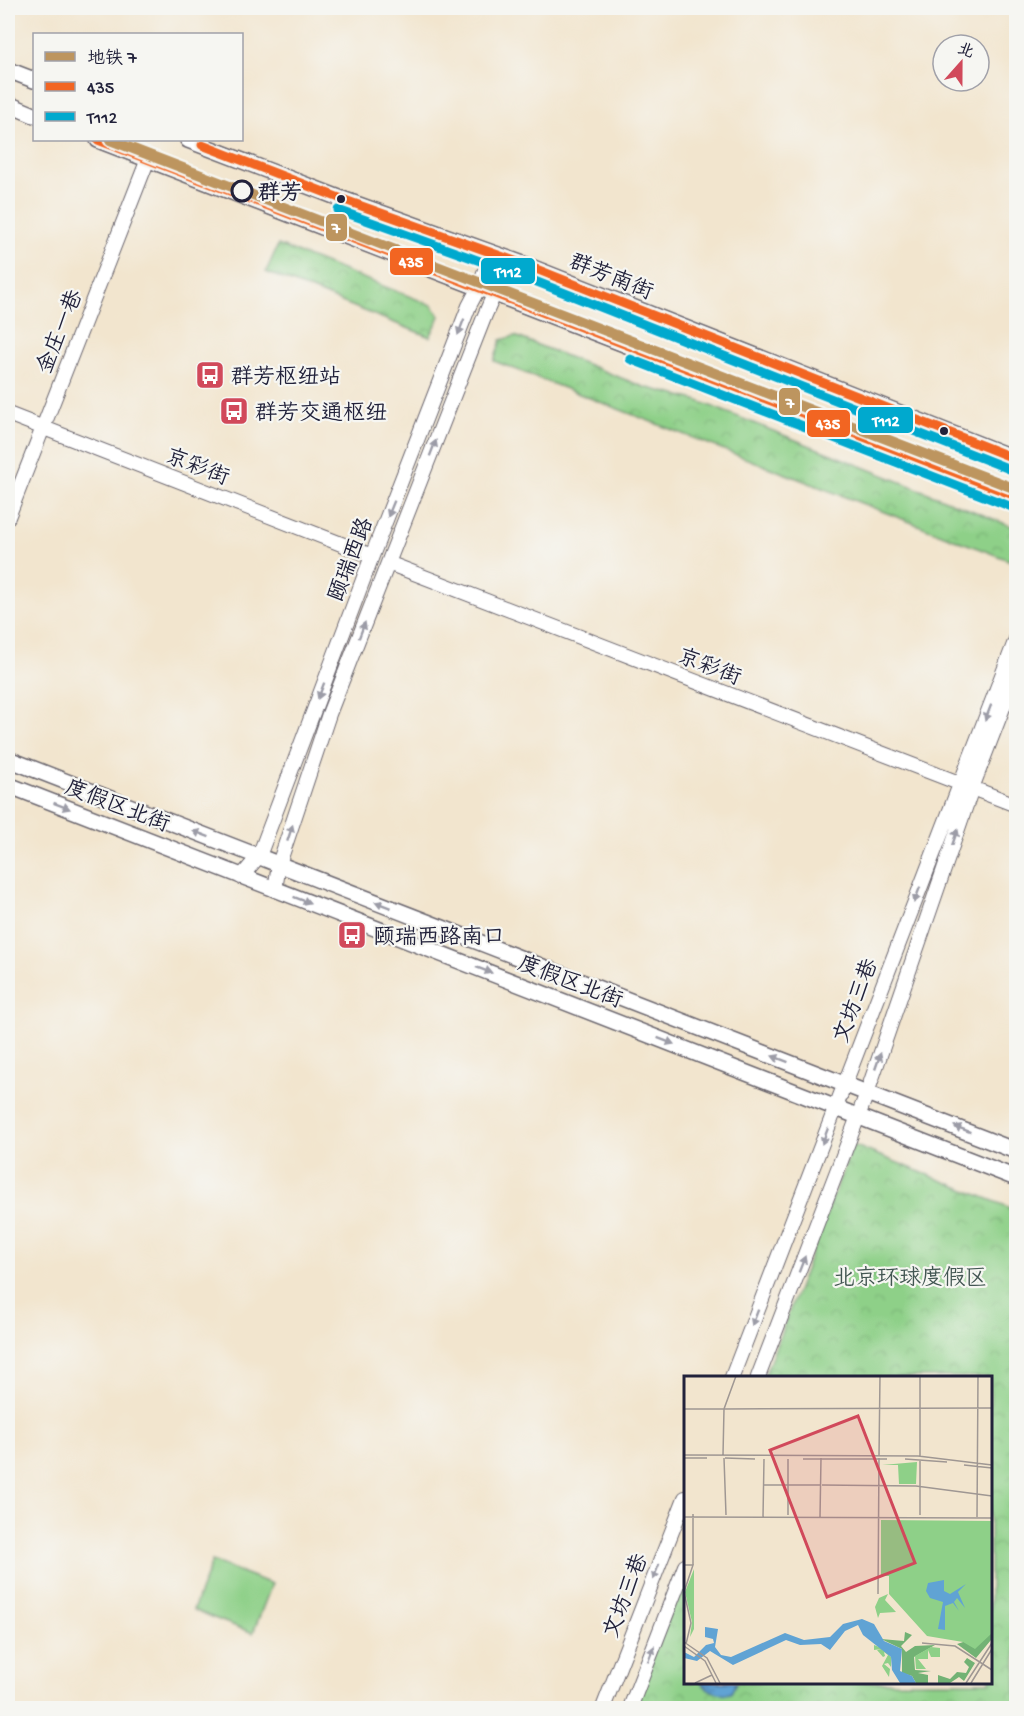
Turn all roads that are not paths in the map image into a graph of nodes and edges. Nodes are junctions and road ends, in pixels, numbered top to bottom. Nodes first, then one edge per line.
1 (8, 70) edge
2 (33, 80) edge
3 (8, 104) edge
4 (33, 115) edge
5 (101, 141) edge
6 (191, 141) edge
7 (148, 159) junction
8 (491, 254) junction
9 (509, 260) junction
10 (478, 289) junction
11 (494, 294) junction
12 (8, 414) edge
13 (43, 427) junction
14 (1017, 459) edge
15 (1017, 496) edge
16 (8, 518) edge
17 (372, 556) junction
18 (388, 562) junction
19 (1017, 639) edge
20 (1017, 674) edge
21 (8, 759) edge
22 (8, 785) edge
23 (966, 786) junction
24 (1017, 805) edge
25 (259, 856) junction
26 (279, 864) junction
27 (241, 877) junction
28 (275, 890) junction
29 (844, 1084) junction
30 (867, 1093) junction
31 (837, 1107) junction
32 (858, 1117) junction
33 (1017, 1151) edge
34 (1017, 1178) edge
35 (732, 1376) edge
36 (758, 1376) edge
37 (684, 1501) edge
38 (684, 1569) edge
39 (603, 1708) edge
40 (630, 1708) edge

1 - 2 main road
3 - 4 main road
5 - 7 main road
6 - 8 main road, 群芳南街
7 - 10 main road
7 - 13 main road, 金庄一巷
8 - 9 main road, 群芳南街
8 - 10 main road, 颐瑞西路
9 - 11 main road, 颐瑞西路
9 - 14 main road, 群芳南街
10 - 11 main road
10 -> 17 main road, 颐瑞西路
11 - 15 main road
18 -> 11 main road, 颐瑞西路
12 - 13 main road, 京彩街
13 - 16 main road, 金庄一巷
13 - 17 main road, 京彩街
17 -> 25 main road, 颐瑞西路
18 - 23 main road, 京彩街
26 -> 18 main road, 颐瑞西路
19 -> 23 main road, 文坊三巷
20 - 23 main road, 文坊三巷
25 -> 21 main road, 度假区北街
22 -> 27 main road, 度假区北街
23 - 24 main road, 京彩街
23 -> 29 main road, 文坊三巷
30 -> 23 main road, 文坊三巷
25 - 26 main road, 度假区北街
25 - 27 main road, 颐瑞西路
26 - 28 main road, 颐瑞西路
29 -> 26 main road, 度假区北街
27 - 28 main road, 度假区北街
28 -> 31 main road, 度假区北街
29 - 30 main road, 度假区北街
29 - 31 main road, 文坊三巷
30 - 32 main road, 文坊三巷
33 -> 30 main road, 度假区北街
31 - 32 main road, 度假区北街
31 -> 35 main road, 文坊三巷
32 - 34 main road, 度假区北街
36 -> 32 main road, 文坊三巷
37 -> 39 main road, 文坊三巷
40 -> 38 main road, 文坊三巷

